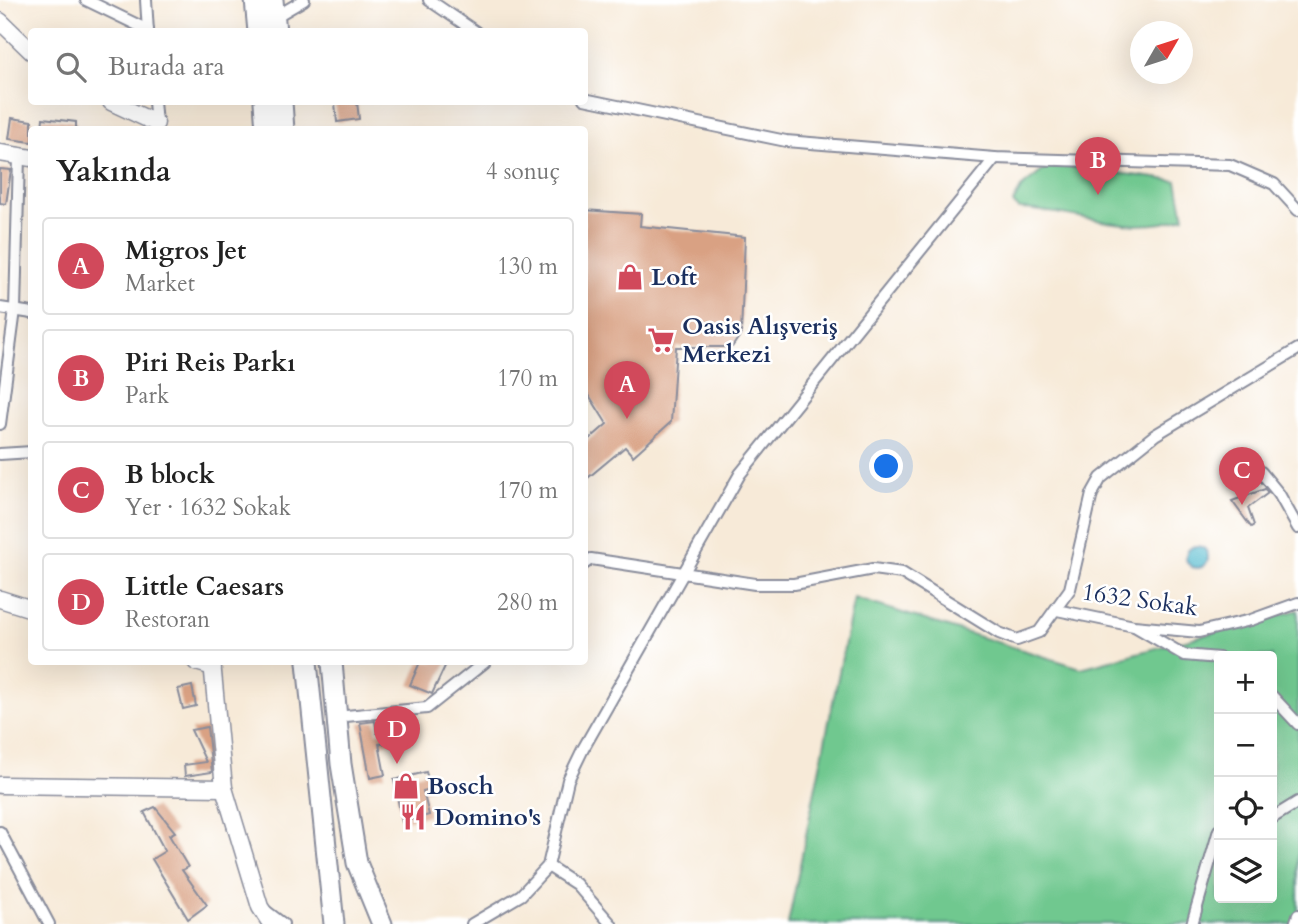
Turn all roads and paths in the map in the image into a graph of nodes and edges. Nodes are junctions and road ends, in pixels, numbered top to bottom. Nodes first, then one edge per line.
1 (86, 0) edge
2 (146, 0) edge
3 (255, 0) edge
4 (304, 0) edge
5 (429, 0) edge
6 (275, 16) edge
7 (0, 22) edge
8 (142, 28) edge
9 (148, 28) edge
10 (258, 28) edge
11 (470, 28) edge
12 (28, 48) edge
13 (588, 100) edge
14 (116, 105) edge
15 (155, 105) edge
16 (264, 105) edge
17 (282, 105) edge
18 (153, 126) edge
19 (155, 126) edge
20 (266, 126) edge
21 (284, 126) edge
22 (0, 153) edge
23 (25, 158) edge
24 (995, 158) junction
25 (1298, 210) edge
26 (0, 308) edge
27 (15, 310) junction
28 (28, 312) edge
29 (1298, 349) edge
30 (0, 424) edge
31 (28, 452) edge
32 (0, 454) edge
33 (1261, 471) dead end
34 (1298, 528) edge
35 (588, 561) edge
36 (685, 574) junction
37 (0, 599) edge
38 (1298, 603) edge
39 (28, 608) edge
40 (1057, 610) junction
41 (1134, 626) junction
42 (1214, 658) edge
43 (213, 665) edge
44 (307, 665) edge
45 (332, 665) edge
46 (481, 665) edge
47 (1277, 701) edge
48 (336, 717) junction
49 (1298, 724) edge
50 (0, 785) edge
51 (224, 788) junction
52 (1298, 802) edge
53 (1277, 815) edge
54 (0, 832) edge
55 (1216, 840) edge
56 (548, 866) junction
57 (260, 907) junction
58 (1298, 915) edge
59 (49, 924) edge
60 (271, 924) edge
61 (284, 924) edge
62 (334, 924) edge
63 (382, 924) edge
64 (470, 924) edge
65 (611, 924) edge
66 (1192, 924) edge
67 (1295, 924) edge

1 - 8 street
2 - 9 street
3 - 10 highway
4 - 6 street
5 - 11 street
7 - 12 street
13 - 24 street
14 - 18 street
15 - 19 street
16 - 20 highway
17 - 21 highway
22 - 23 street
23 - 27 street
24 - 25 street
24 - 36 street
26 - 27 street
27 - 28 street
27 - 30 street
29 - 40 street
31 - 32 street
33 - 34 street
35 - 36 street
36 - 40 street
36 - 56 street
37 - 39 street
38 - 41 street, 1632 Sokak
40 - 41 street, 1632 Sokak
41 - 42 street
43 - 51 street
44 - 62 highway
45 - 48 highway
46 - 48 street
47 - 49 street
48 - 63 highway
50 - 51 street
51 - 57 street
52 - 53 street
54 - 59 street
55 - 66 street
56 - 64 street
56 - 65 street
57 - 60 street
57 - 61 street
58 - 67 street

